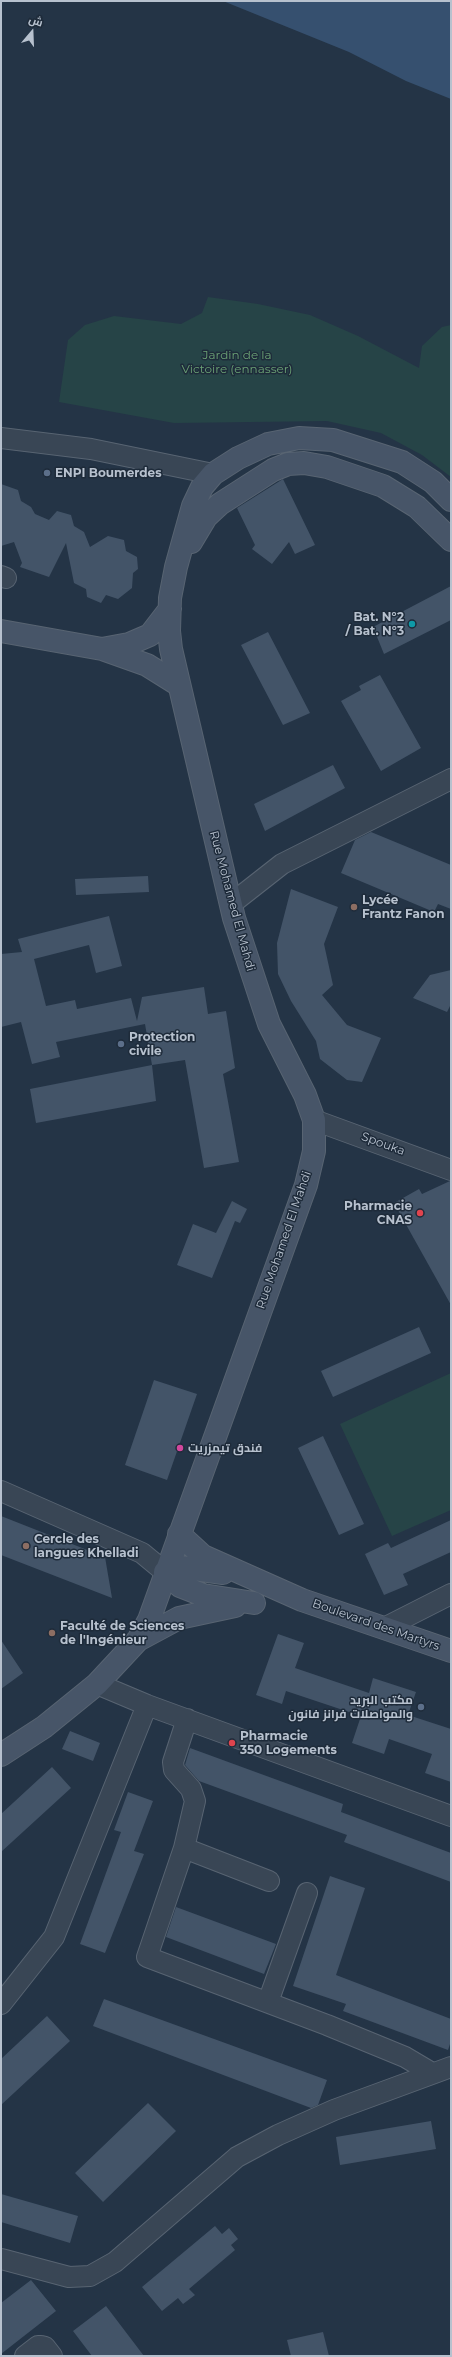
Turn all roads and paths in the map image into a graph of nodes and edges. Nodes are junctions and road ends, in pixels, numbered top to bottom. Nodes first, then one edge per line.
1 (1, 438) edge
2 (214, 474) junction
3 (451, 500) edge
4 (451, 540) edge
5 (176, 567) junction
6 (170, 609) junction
7 (1, 631) edge
8 (102, 649) junction
9 (179, 686) junction
10 (451, 779) edge
11 (231, 904) junction
12 (314, 1120) junction
13 (451, 1170) edge
14 (1, 1491) edge
15 (179, 1534) junction
16 (165, 1572) junction
17 (254, 1578) junction
18 (451, 1594) edge
19 (302, 1600) junction
20 (254, 1603) junction
21 (384, 1628) junction
22 (138, 1640) junction
23 (451, 1651) edge
24 (97, 1684) junction
25 (147, 1705) junction
26 (187, 1719) junction
27 (1, 1755) edge
28 (451, 1816) edge
29 (184, 1848) junction
30 (270, 1881) dead end
31 (307, 1893) dead end
32 (268, 2002) junction
33 (1, 2004) edge
34 (451, 2067) edge
35 (432, 2073) junction
36 (1, 2259) edge
37 (25, 2356) edge
38 (52, 2356) edge

1 - 2 street
2 - 3 main road, Rue Mohamed El Mahdi
2 - 5 main road, Rue Mohamed El Mahdi
4 - 5 main road
5 - 6 main road, Rue Mohamed El Mahdi
6 - 8 main road
6 - 9 main road, Rue Mohamed El Mahdi
7 - 8 main road
8 - 9 main road
9 - 11 main road, Rue Mohamed El Mahdi
10 - 11 street
11 - 12 main road, Rue Mohamed El Mahdi
12 - 13 street, Spouka
12 - 15 main road, Rue Mohamed El Mahdi
14 - 16 street
15 - 16 main road, Rue Mohamed El Mahdi
15 - 17 main road
16 - 17 main road
16 - 20 main road
16 - 22 main road, Rue Mohamed El Mahdi
17 - 19 main road, Boulevard des Martyrs
18 - 21 street
19 - 20 main road
19 - 21 main road, Boulevard des Martyrs
20 - 22 main road
21 - 23 main road, Boulevard des Martyrs
22 - 24 main road, Rue Mohamed El Mahdi
24 - 25 street
24 - 27 main road, Rue Mohamed El Mahdi
25 - 26 street
25 - 33 street
26 - 28 street
26 - 29 street
29 - 30 street
29 - 32 street
31 - 32 street
32 - 35 street
34 - 35 street
35 - 36 street
37 - 38 street

